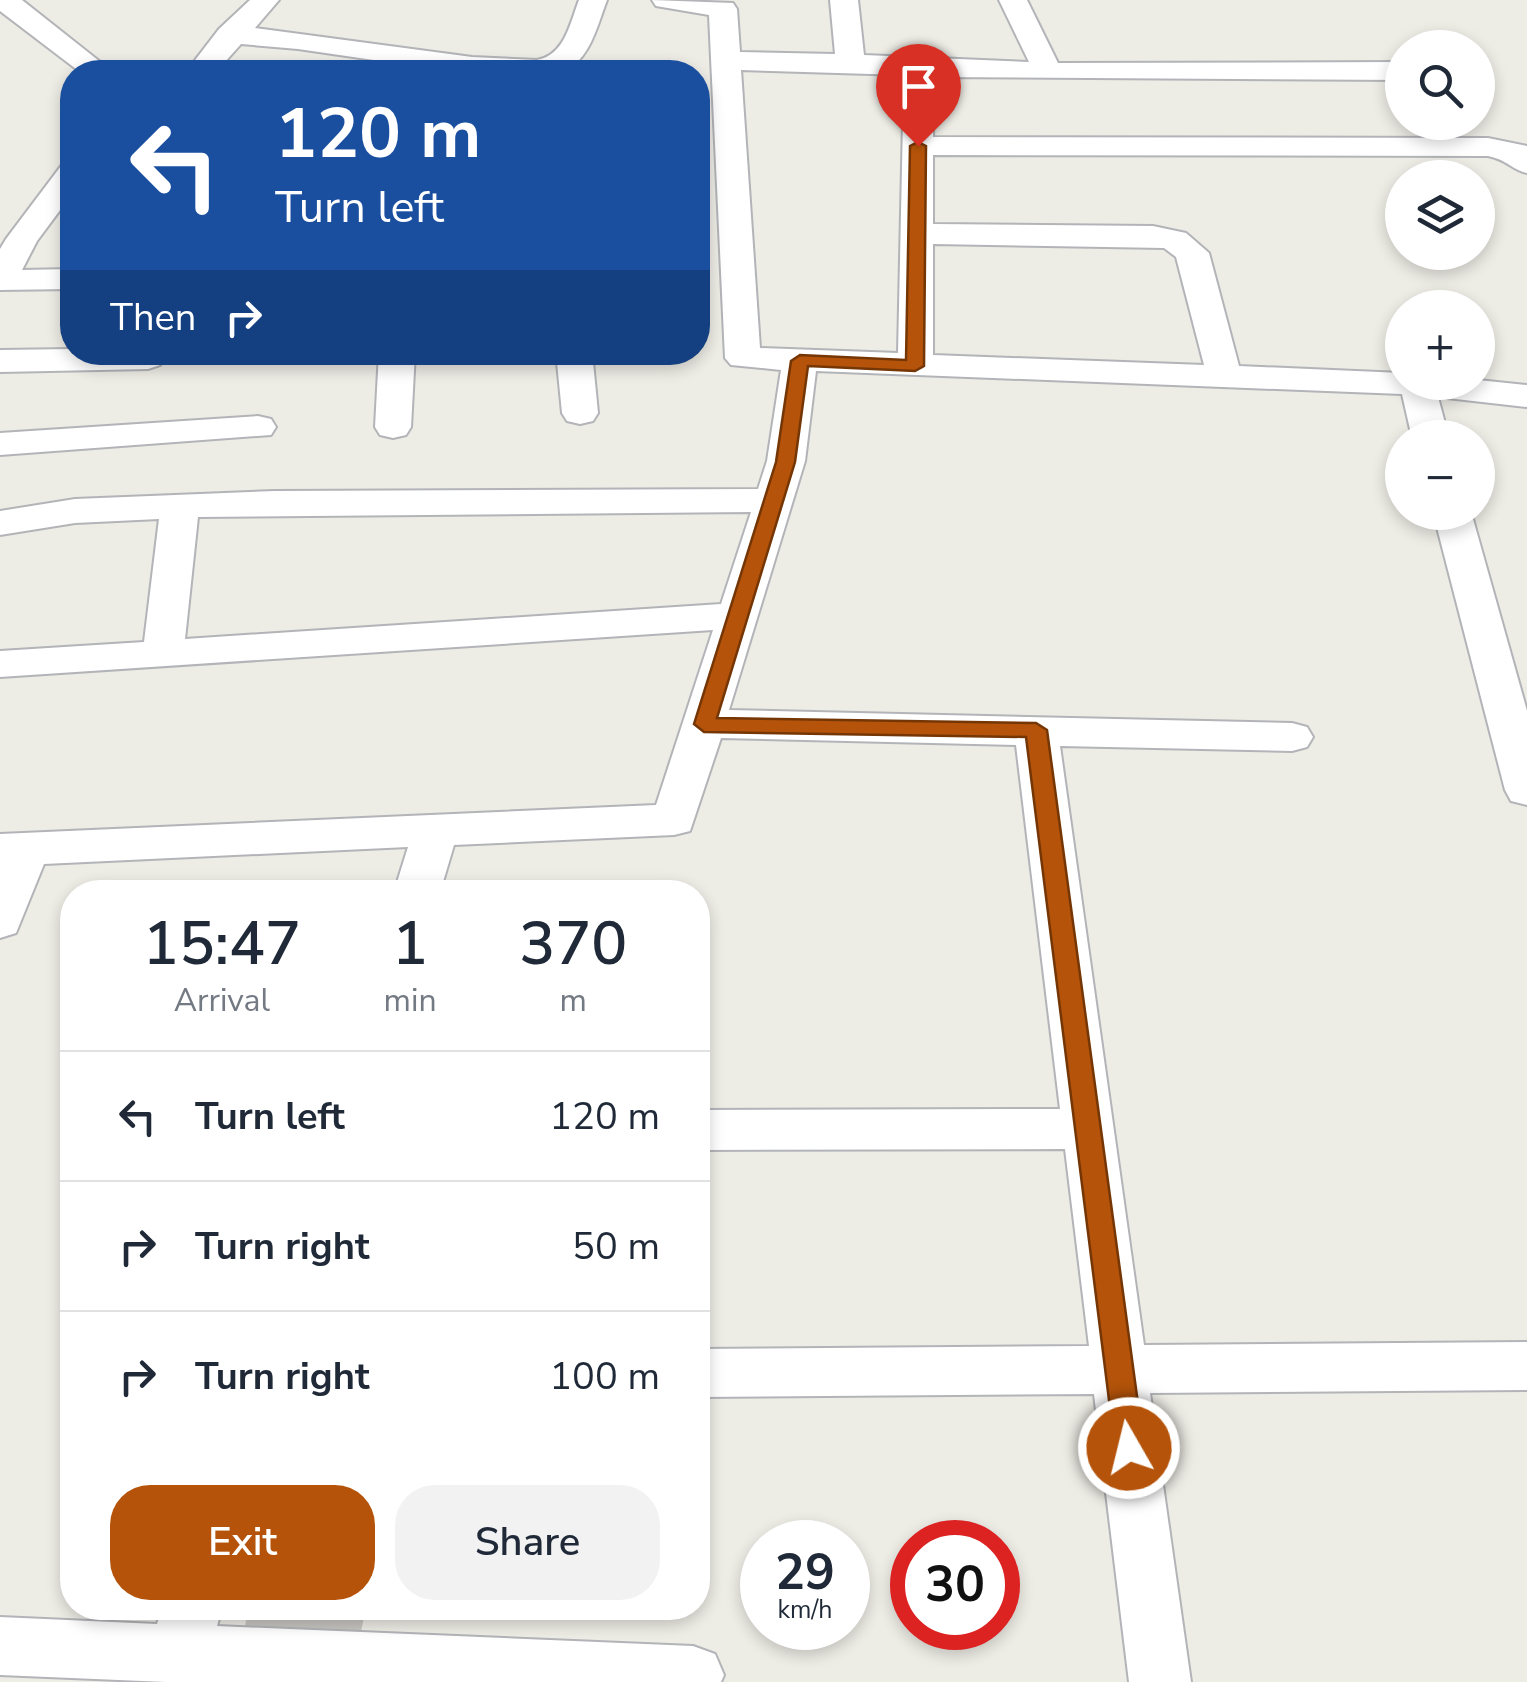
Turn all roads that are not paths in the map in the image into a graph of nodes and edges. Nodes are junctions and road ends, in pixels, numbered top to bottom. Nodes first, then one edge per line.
1 (4, 0) edge
2 (265, 0) edge
3 (593, 0) edge
4 (666, 0) edge
5 (844, 0) edge
6 (1013, 0) edge
7 (229, 35) junction
8 (82, 60) edge
9 (209, 60) edge
10 (449, 60) edge
11 (564, 60) edge
12 (726, 60) junction
13 (850, 62) junction
14 (919, 68) junction
15 (1047, 70) junction
16 (1385, 71) edge
17 (713, 105) edge
18 (1385, 137) edge
19 (1492, 140) edge
20 (918, 146) junction
21 (1527, 164) edge
22 (733, 182) junction
23 (710, 183) edge
24 (60, 190) edge
25 (917, 234) junction
26 (710, 262) edge
27 (737, 262) junction
28 (60, 279) edge
29 (0, 280) edge
30 (60, 360) edge
31 (0, 361) edge
32 (800, 361) junction
33 (397, 365) edge
34 (575, 365) edge
35 (915, 366) junction
36 (1226, 379) junction
37 (1385, 383) edge
38 (1495, 393) edge
39 (1527, 396) edge
40 (580, 413) dead end
41 (258, 427) dead end
42 (393, 427) dead end
43 (0, 444) edge
44 (774, 500) junction
45 (180, 506) junction
46 (0, 523) edge
47 (1457, 530) edge
48 (738, 616) junction
49 (163, 653) junction
50 (0, 664) edge
51 (704, 724) junction
52 (1036, 730) junction
53 (1292, 737) dead end
54 (1527, 790) edge
55 (436, 830) junction
56 (13, 849) edge
57 (421, 880) edge
58 (0, 921) edge
59 (1088, 1128) junction
60 (710, 1130) edge
61 (1527, 1366) edge
62 (1119, 1369) junction
63 (710, 1374) edge
64 (0, 1646) edge
65 (191, 1650) edge
66 (693, 1675) dead end
67 (1160, 1682) edge

1 - 8 street
2 - 7 street
3 - 11 street
4 - 12 street
5 - 13 street
6 - 15 street
7 - 9 street
7 - 10 street
12 - 13 street
12 - 17 street
13 - 14 street
14 - 15 street
14 - 20 street
15 - 16 street
17 - 22 street
18 - 20 street
19 - 21 street
20 - 25 street
22 - 23 street
22 - 27 street
24 - 29 street
25 - 35 street
25 - 36 street
26 - 27 street
27 - 32 street
28 - 29 street
30 - 31 street
32 - 35 street
32 - 44 street
33 - 42 street
34 - 40 street
35 - 36 street
36 - 37 street
38 - 39 street
41 - 43 street
44 - 45 street
44 - 48 street
45 - 46 street
45 - 49 street
47 - 54 street
48 - 49 street
48 - 51 street
49 - 50 street
51 - 52 street
51 - 55 street
52 - 53 street
52 - 59 street
55 - 56 street
55 - 57 street
56 - 58 street
59 - 60 street
59 - 62 street
61 - 62 street
62 - 63 street
62 - 67 street
64 - 65 street
65 - 66 street

